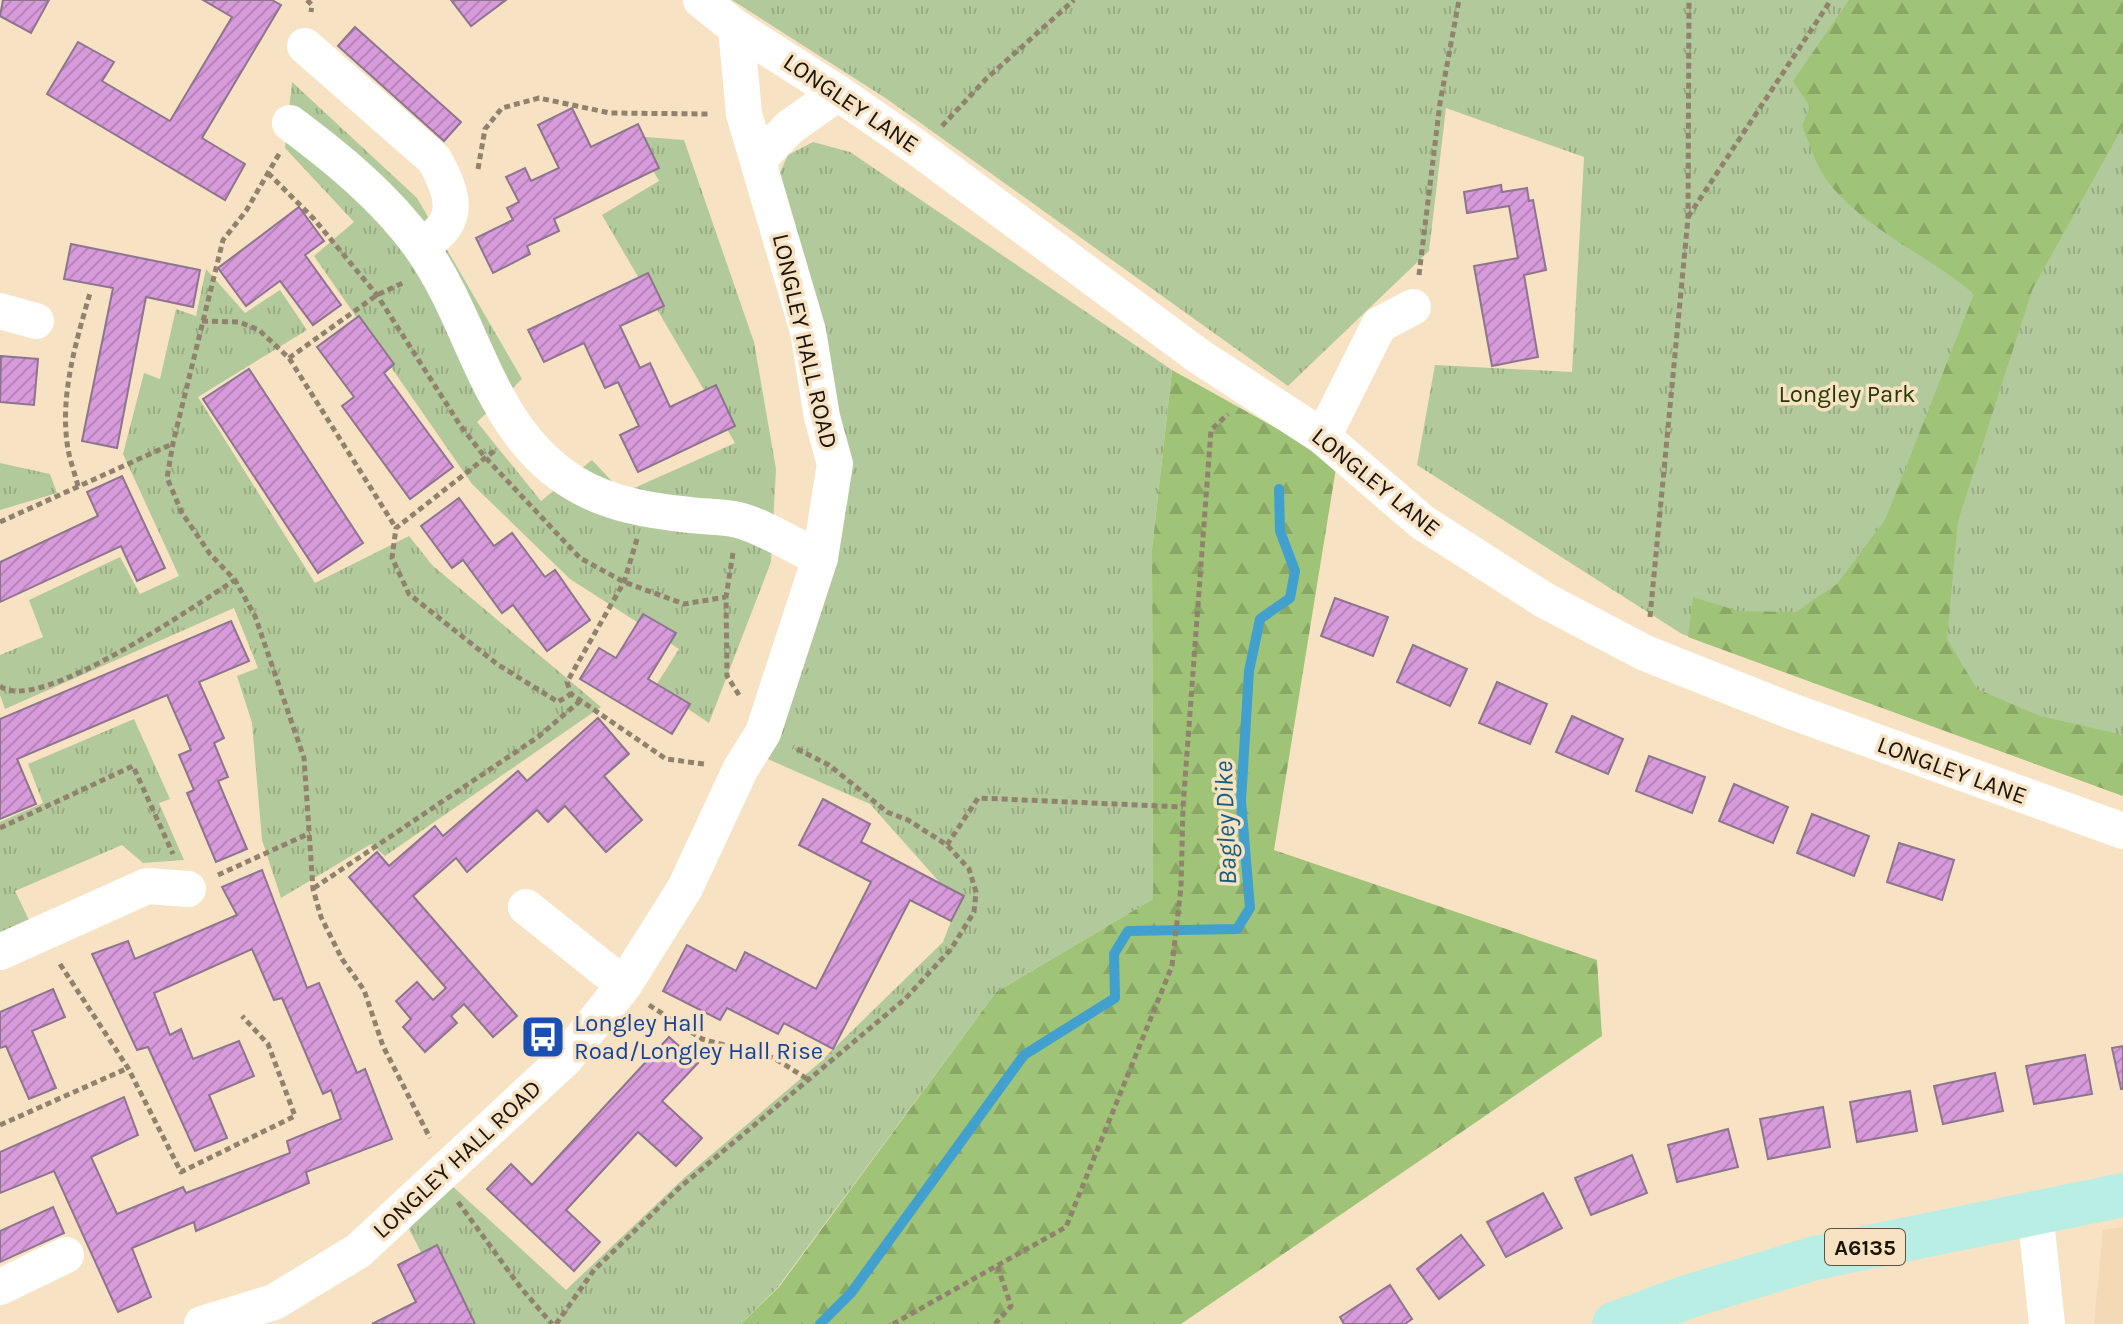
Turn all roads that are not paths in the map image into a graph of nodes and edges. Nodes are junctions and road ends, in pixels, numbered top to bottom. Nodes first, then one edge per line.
1 (701, 0) edge
2 (736, 28) junction
3 (305, 46) road end
4 (838, 93) junction
5 (290, 123) road end
6 (759, 159) junction
7 (428, 259) junction
8 (1413, 307) road end
9 (0, 311) edge
10 (36, 321) dead end
11 (1323, 437) junction
12 (820, 558) junction
13 (2123, 831) edge
14 (188, 889) road end
15 (526, 907) dead end
16 (0, 952) edge
17 (624, 985) junction
18 (2123, 1195) edge
19 (2035, 1211) junction
20 (66, 1255) dead end
21 (0, 1287) edge
22 (202, 1324) edge
23 (1614, 1324) edge
24 (2047, 1324) edge

1 - 2 street, LONGLEY LANE
2 - 4 street, LONGLEY LANE
2 - 6 street, LONGLEY HALL ROAD
3 - 7 street
4 - 6 street
4 - 11 street, LONGLEY LANE
5 - 7 street
6 - 12 street, LONGLEY HALL ROAD
7 - 12 street
8 - 11 street
9 - 10 street
11 - 13 street, LONGLEY LANE
12 - 17 street, LONGLEY HALL ROAD
14 - 16 street
15 - 17 street
17 - 22 street, LONGLEY HALL ROAD
18 - 19 main road, A6135
19 - 23 main road, A6135
19 - 24 street
20 - 21 street

